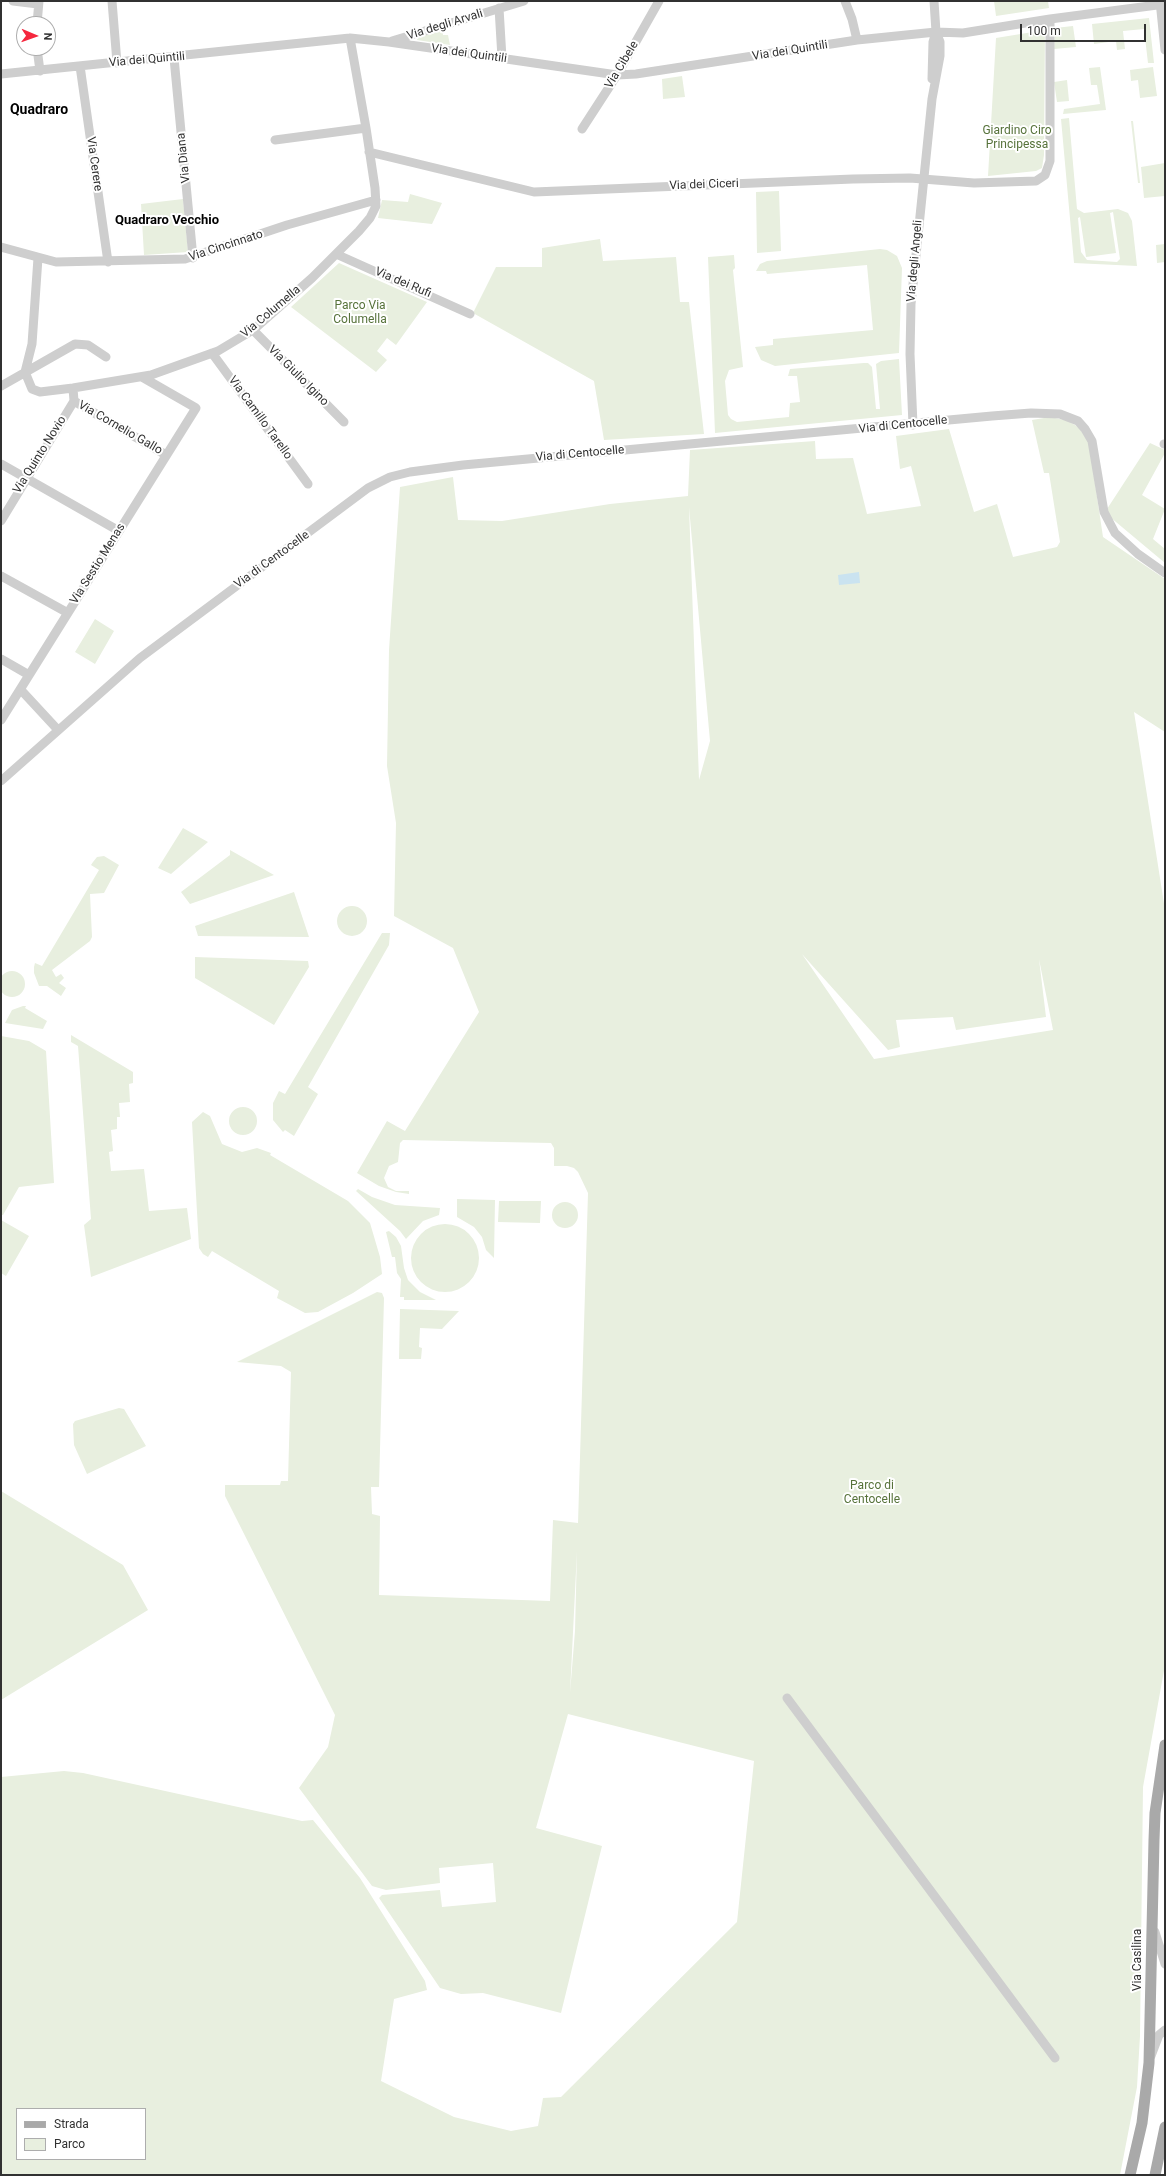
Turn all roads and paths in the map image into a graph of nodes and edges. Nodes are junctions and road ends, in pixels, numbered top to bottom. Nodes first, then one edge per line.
1 (13, 1) edge
2 (112, 1) edge
3 (524, 1) edge
4 (659, 1) edge
5 (845, 1) edge
6 (934, 1) edge
7 (38, 2) edge
8 (1162, 3) edge
9 (499, 8) junction
10 (37, 16) edge
11 (1050, 19) junction
12 (936, 32) junction
13 (350, 38) junction
14 (857, 40) junction
15 (389, 42) junction
16 (1165, 50) edge
17 (39, 56) edge
18 (174, 58) junction
19 (502, 58) junction
20 (117, 63) junction
21 (80, 66) junction
22 (40, 70) junction
23 (1, 74) edge
24 (617, 75) junction
25 (366, 128) junction
26 (582, 129) dead end
27 (275, 140) dead end
28 (369, 152) junction
29 (924, 179) junction
30 (376, 200) junction
31 (1, 247) edge
32 (336, 254) junction
33 (38, 258) junction
34 (193, 258) junction
35 (108, 262) junction
36 (470, 314) dead end
37 (253, 330) junction
38 (212, 353) junction
39 (106, 357) dead end
40 (25, 372) junction
41 (142, 377) junction
42 (1, 386) edge
43 (73, 388) junction
44 (74, 401) junction
45 (344, 422) dead end
46 (913, 425) junction
47 (166, 455) junction
48 (1, 464) edge
49 (26, 478) junction
50 (308, 484) dead end
51 (1, 521) edge
52 (119, 531) junction
53 (1165, 572) edge
54 (1, 576) edge
55 (68, 613) junction
56 (1, 659) edge
57 (29, 675) junction
58 (21, 690) junction
59 (2, 715) edge
60 (58, 730) junction
61 (1, 781) edge
62 (787, 1698) dead end
63 (1165, 1745) edge
64 (1151, 1917) junction
65 (1165, 1964) edge
66 (1165, 2030) edge
67 (1055, 2058) dead end
68 (1149, 2063) junction
69 (1165, 2127) edge
70 (1165, 2142) edge
71 (1160, 2153) junction
72 (1130, 2175) edge
73 (1155, 2175) edge

1 - 7 street
2 - 20 street
3 - 9 street, Via degli Arvali
4 - 24 street, Via Cibele
5 - 14 street
6 - 12 street, Via degli Angeli
7 - 10 street
8 - 11 street, Via dei Quintili
8 - 16 street
9 - 15 street, Via degli Arvali
9 - 19 street
11 - 12 street, Via dei Quintili
11 - 29 street, Via dei Ciceri
12 - 14 street, Via dei Quintili
12 - 29 street, Via degli Angeli
13 - 15 street, Via dei Quintili
13 - 18 street, Via dei Quintili
13 - 25 street, Via Columella
14 - 24 street, Via dei Quintili
15 - 19 street, Via dei Quintili
17 - 22 street
18 - 20 street, Via dei Quintili
18 - 34 street, Via Diana
19 - 24 street, Via dei Quintili
20 - 21 street, Via dei Quintili
21 - 22 street, Via dei Quintili
21 - 35 street, Via Cerere
22 - 23 street, Via dei Quintili
24 - 26 street, Via Cibele
25 - 27 street
25 - 28 street, Via Columella
28 - 29 street, Via dei Ciceri
28 - 30 street, Via Columella
29 - 46 street, Via degli Angeli
30 - 32 street, Via Columella
30 - 34 street, Via Cincinnato
31 - 33 street, Via Cincinnato
32 - 36 street, Via dei Rufi
32 - 37 street, Via Columella
33 - 35 street, Via Cincinnato
33 - 40 street
34 - 35 street, Via Cincinnato
37 - 38 street, Via Columella
37 - 45 street, Via Giulio Igino
38 - 41 street, Via Columella
38 - 50 street, Via Camillo Tarello
39 - 40 street
40 - 42 street
40 - 43 street, Via Columella
41 - 43 street, Via Columella
41 - 47 street, Via Sestio Menas
43 - 44 street
44 - 47 street, Via Cornelio Gallo
44 - 49 street, Via Quinto Novio
46 - 53 street, Via di Centocelle
46 - 60 street, Via di Centocelle
47 - 52 street, Via Sestio Menas
48 - 49 street
49 - 51 street, Via Quinto Novio
49 - 52 street
52 - 55 street, Via Sestio Menas
54 - 55 street
55 - 57 street, Via Sestio Menas
56 - 57 street
57 - 58 street, Via Sestio Menas
58 - 59 street, Via Sestio Menas
58 - 60 street
60 - 61 street, Via di Centocelle
62 - 67 street
63 - 64 main road, Via Casilina
64 - 65 street
64 - 68 main road, Via Casilina
66 - 68 street
68 - 72 main road, Via Casilina
69 - 71 main road
70 - 71 street
71 - 73 main road

